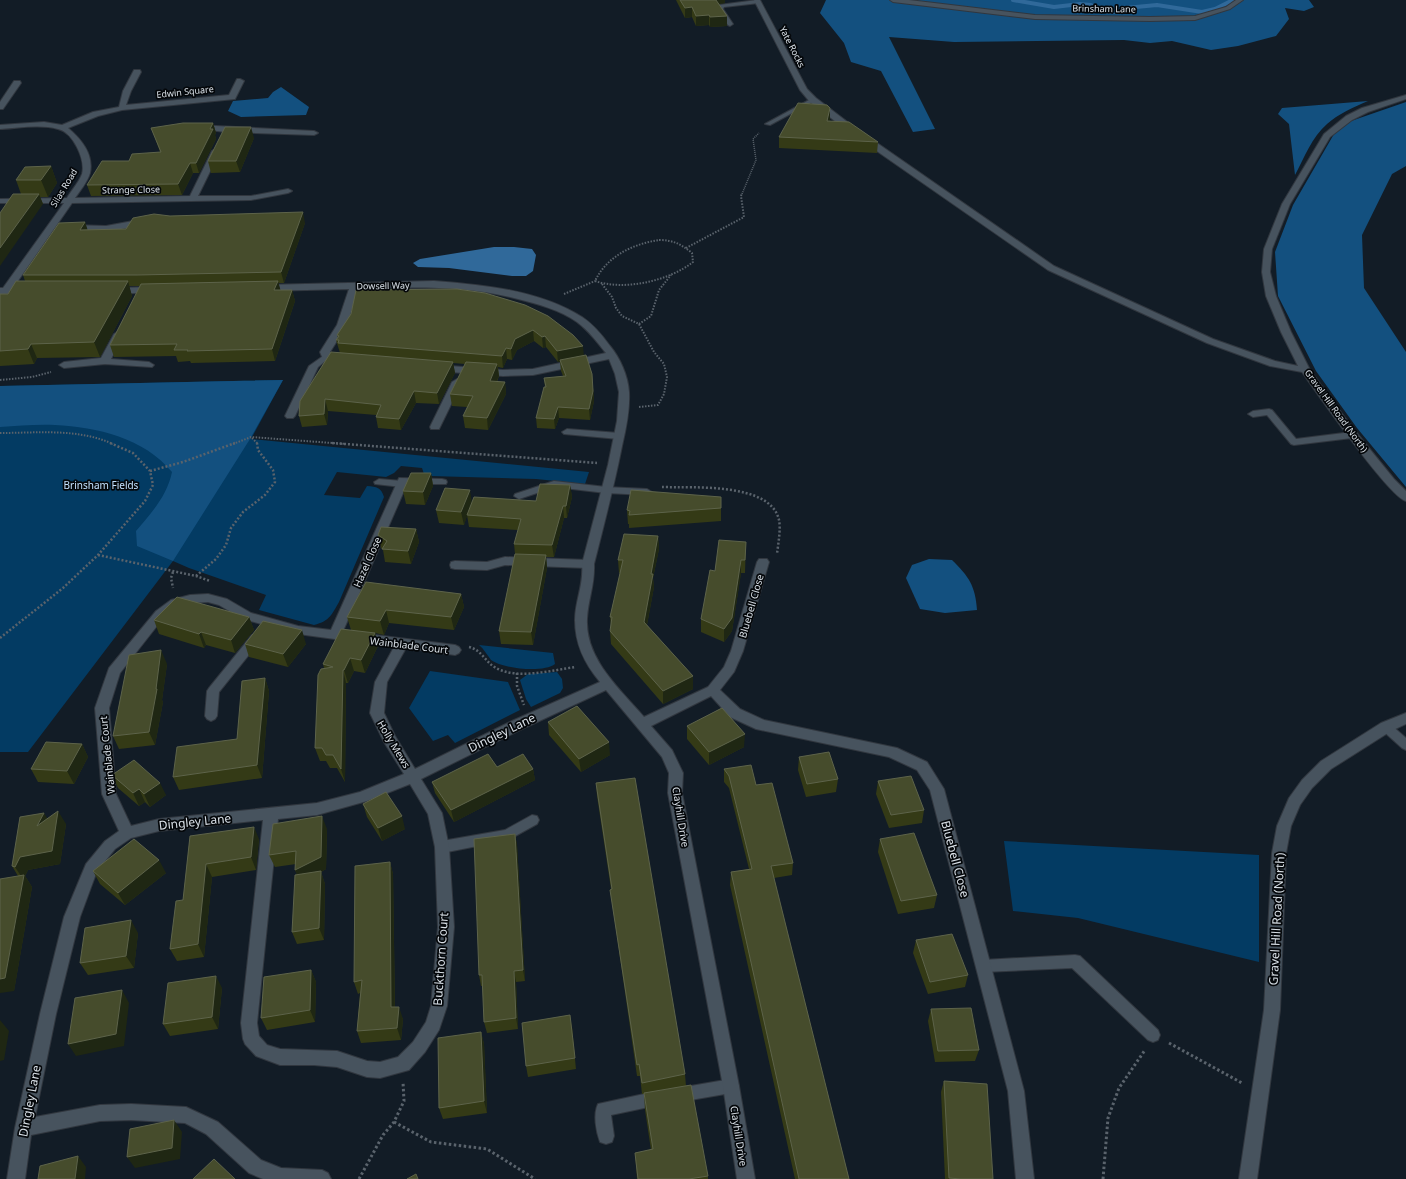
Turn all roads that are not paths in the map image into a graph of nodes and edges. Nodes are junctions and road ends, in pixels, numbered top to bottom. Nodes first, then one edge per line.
1 (893, 0) edge
2 (1240, 0) edge
3 (757, 1) edge
4 (730, 24) dead end
5 (137, 72) dead end
6 (240, 81) dead end
7 (17, 83) dead end
8 (1406, 97) edge
9 (813, 100) junction
10 (0, 108) edge
11 (122, 108) junction
12 (768, 124) road end
13 (0, 127) edge
14 (63, 127) junction
15 (190, 128) edge
16 (314, 133) dead end
17 (223, 137) junction
18 (288, 191) dead end
19 (192, 199) junction
20 (0, 201) edge
21 (69, 201) junction
22 (150, 222) edge
23 (49, 229) junction
24 (354, 286) junction
25 (256, 288) edge
26 (164, 290) edge
27 (3, 291) edge
28 (38, 291) edge
29 (102, 291) edge
30 (123, 326) edge
31 (612, 355) junction
32 (326, 356) junction
33 (105, 361) junction
34 (354, 361) edge
35 (64, 365) road end
36 (149, 365) dead end
37 (424, 367) edge
38 (463, 370) junction
39 (1305, 370) junction
40 (1253, 414) dead end
41 (290, 416) dead end
42 (435, 427) dead end
43 (567, 432) dead end
44 (1352, 435) junction
45 (619, 436) junction
46 (379, 482) dead end
47 (442, 482) dead end
48 (402, 484) junction
49 (607, 487) junction
50 (661, 490) road end
51 (520, 496) dead end
52 (1406, 497) edge
53 (763, 562) dead end
54 (588, 564) junction
55 (455, 565) dead end
56 (269, 622) junction
57 (335, 635) junction
58 (402, 644) junction
59 (455, 650) road end
60 (607, 684) junction
61 (713, 690) junction
62 (211, 716) dead end
63 (1406, 718) edge
64 (642, 724) junction
65 (1386, 727) junction
66 (1406, 745) edge
67 (414, 776) junction
68 (271, 814) junction
69 (532, 820) dead end
70 (127, 833) junction
71 (442, 847) junction
72 (983, 966) junction
73 (1153, 1035) road end
74 (731, 1086) junction
75 (24, 1128) junction
76 (606, 1136) dead end
77 (16, 1179) edge
78 (322, 1179) edge
79 (746, 1179) edge
80 (1025, 1179) edge
81 (1248, 1179) edge

1 - 2 street, Brinsham Lane
3 - 4 lane
3 - 9 street, Yate Rocks
5 - 11 street
6 - 11 street, Edwin Square
7 - 10 street
8 - 39 street, Gravel Hill Road (North)
9 - 12 lane
9 - 39 street, Yate Rocks
11 - 14 street, Edwin Square
13 - 14 street
14 - 21 street, Silas Road
15 - 17 street
16 - 17 street
17 - 19 street
18 - 19 street, Strange Close
19 - 21 street, Strange Close
20 - 21 street, Strange Close
21 - 23 street, Silas Road
22 - 23 street
23 - 27 street, Silas Road
24 - 25 street, Dowsell Way
24 - 31 street, Dowsell Way
24 - 32 street
26 - 29 street
27 - 28 street
30 - 33 street
31 - 38 street
31 - 45 street, Dowsell Way
32 - 34 street
32 - 41 lane
33 - 35 street
33 - 36 street
37 - 38 street
38 - 42 street
39 - 44 street, Gravel Hill Road (North)
40 - 44 lane
43 - 45 lane
44 - 52 street, Gravel Hill Road (North)
45 - 49 street, Dowsell Way
46 - 48 lane
47 - 48 street
48 - 57 street, Hazel Close
49 - 50 lane
49 - 51 lane
49 - 54 street, Clayhill Drive
53 - 61 street, Bluebell Close
54 - 55 lane
54 - 60 street, Clayhill Drive
56 - 57 street, Wainblade Court
56 - 62 lane
56 - 70 street, Wainblade Court
57 - 58 street, Wainblade Court
58 - 59 street, Wainblade Court
58 - 67 street, Holly Mews
60 - 64 street, Clayhill Drive
60 - 67 street, Dingley Lane
61 - 64 street, Bluebell Close
61 - 72 street, Bluebell Close
63 - 65 street, Gravel Hill Road (North)
64 - 74 street, Clayhill Drive
65 - 66 lane
65 - 81 street, Gravel Hill Road (North)
67 - 68 street, Dingley Lane
67 - 71 street, Buckthorn Court
68 - 70 street, Dingley Lane
68 - 71 street, Buckthorn Court
69 - 71 lane
70 - 75 street, Dingley Lane
72 - 73 lane
72 - 80 street, Bluebell Close
74 - 76 lane
74 - 79 street, Clayhill Drive
75 - 77 street, Dingley Lane
75 - 78 street

